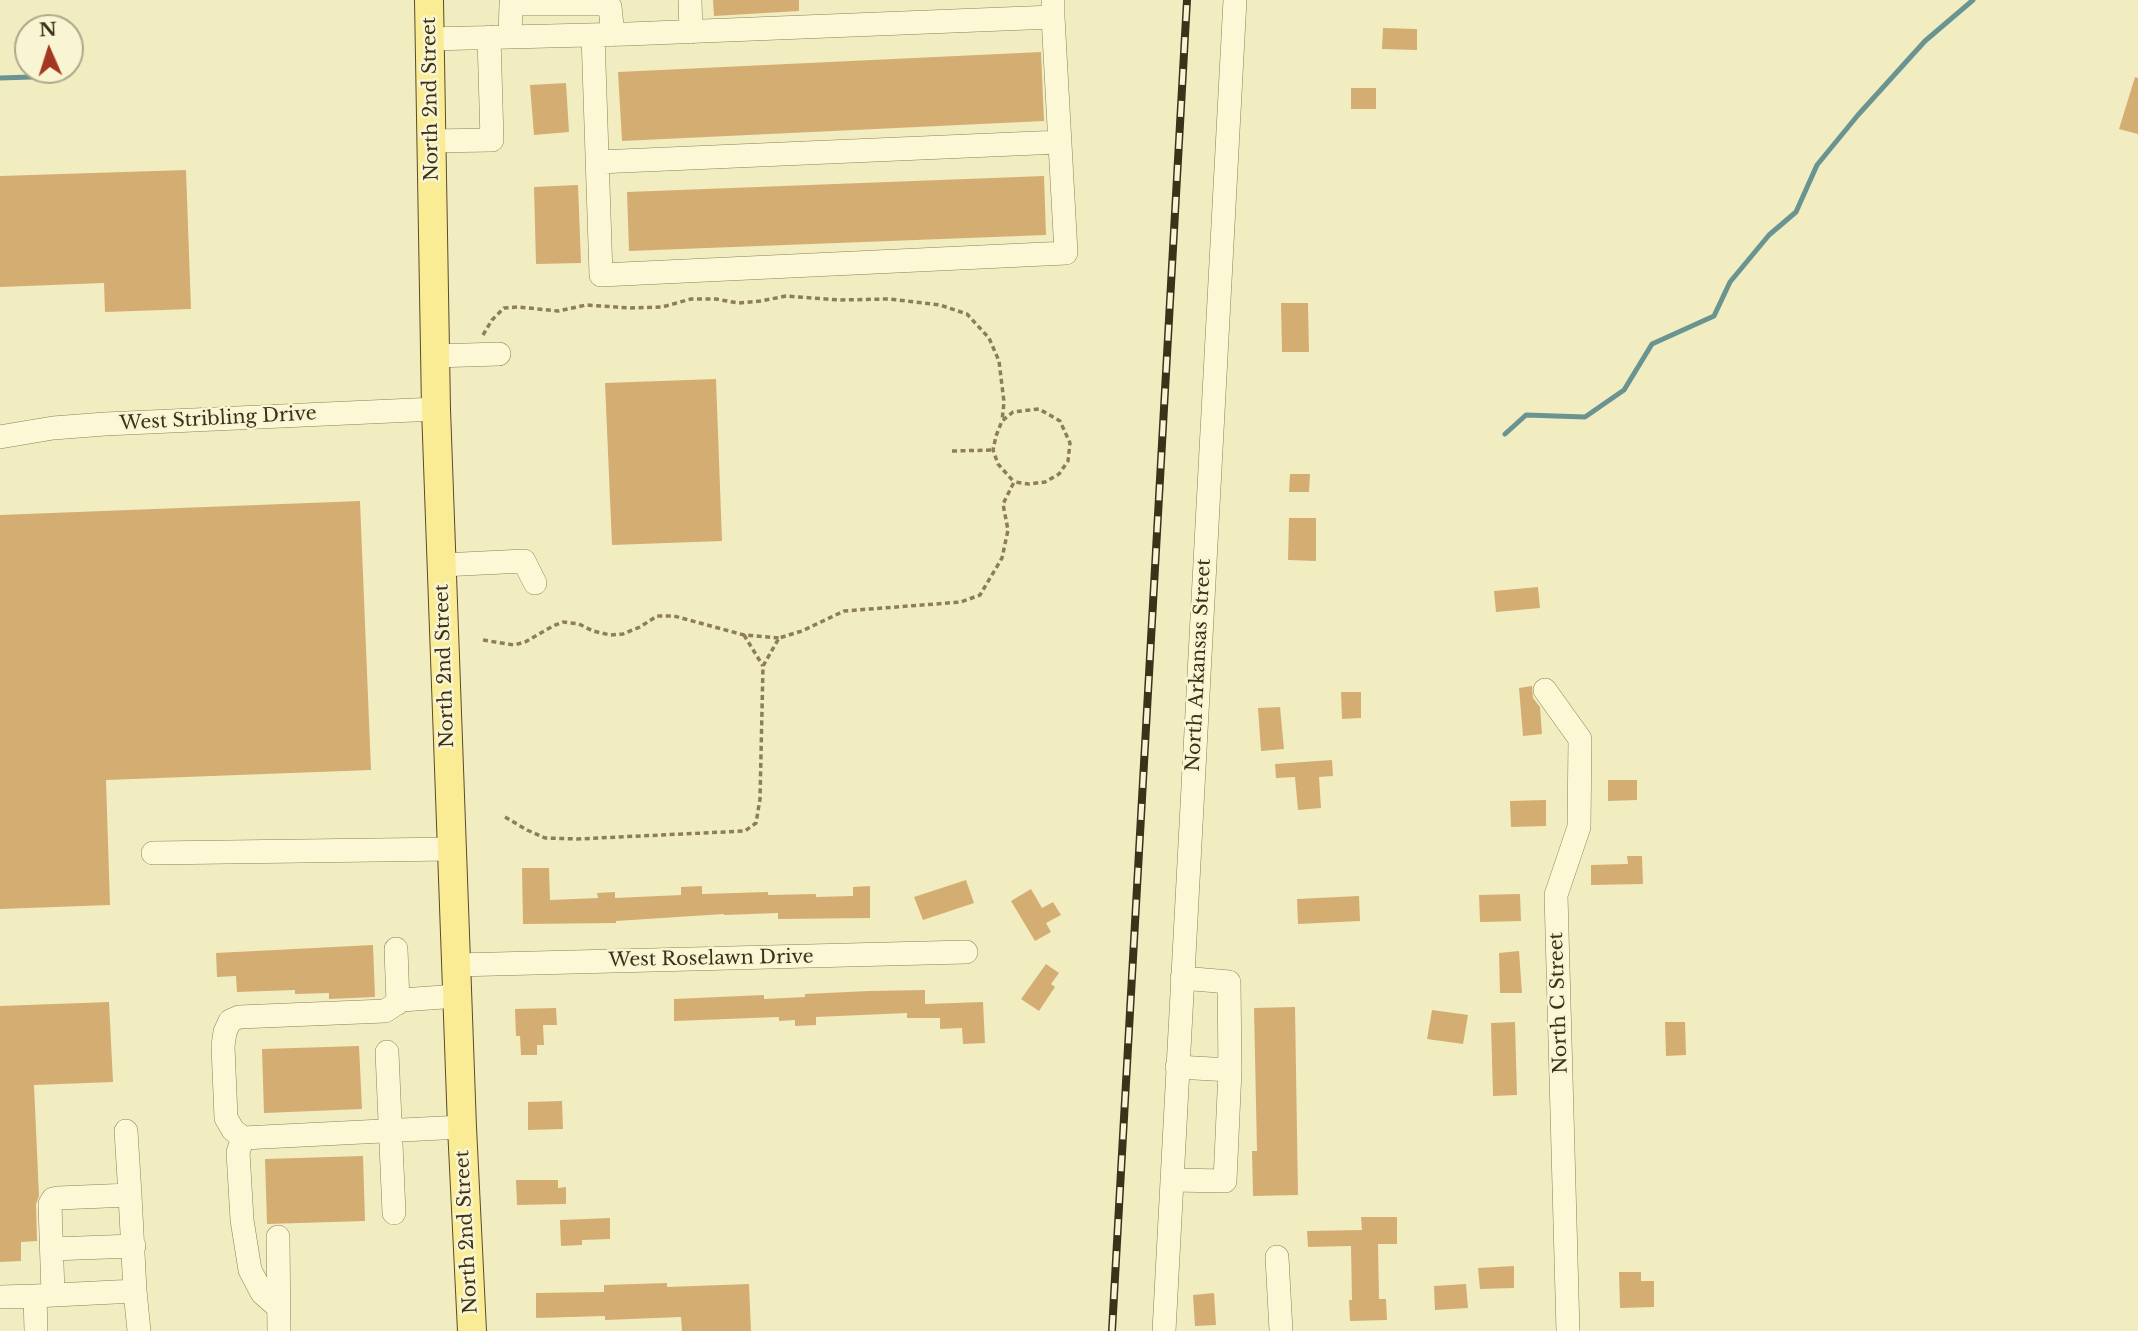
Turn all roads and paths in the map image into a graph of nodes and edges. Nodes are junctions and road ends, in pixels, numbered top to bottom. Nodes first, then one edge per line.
1 (429, 0) edge
2 (690, 0) edge
3 (1235, 0) edge
4 (1053, 8) edge
5 (691, 32) junction
6 (611, 35) junction
7 (499, 37) junction
8 (430, 39) junction
9 (432, 141) junction
10 (1060, 142) junction
11 (597, 162) junction
12 (483, 335) dead end
13 (499, 354) dead end
14 (435, 356) junction
15 (436, 409) junction
16 (1002, 421) junction
17 (0, 437) edge
18 (993, 450) junction
19 (952, 451) dead end
20 (1014, 482) junction
21 (442, 565) junction
22 (535, 583) dead end
23 (744, 635) junction
24 (779, 638) junction
25 (483, 640) dead end
26 (763, 666) junction
27 (1545, 690) dead end
28 (505, 817) dead end
29 (452, 849) junction
30 (153, 853) dead end
31 (396, 948) dead end
32 (966, 952) dead end
33 (456, 965) junction
34 (1182, 978) junction
35 (457, 996) junction
36 (398, 1003) junction
37 (387, 1052) dead end
38 (1177, 1067) junction
39 (1230, 1070) junction
40 (462, 1127) junction
41 (126, 1131) dead end
42 (390, 1131) junction
43 (243, 1138) junction
44 (1172, 1180) junction
45 (130, 1195) junction
46 (394, 1213) dead end
47 (278, 1237) dead end
48 (134, 1246) junction
49 (52, 1249) junction
50 (1277, 1257) dead end
51 (135, 1291) junction
52 (44, 1295) junction
53 (0, 1297) edge
54 (279, 1320) edge
55 (36, 1331) edge
56 (139, 1331) edge
57 (472, 1331) edge
58 (1164, 1331) edge
59 (1281, 1331) edge
60 (1568, 1331) edge

1 - 8 main road, North 2nd Street
2 - 5 street
3 - 34 street, North Arkansas Street
4 - 5 street
4 - 10 street
5 - 6 street
6 - 7 street
6 - 7 street
6 - 11 street
7 - 8 street
7 - 9 street
8 - 9 main road, North 2nd Street
9 - 14 main road, North 2nd Street
10 - 11 street
10 - 11 street
12 - 16 path
13 - 14 street
14 - 15 main road, North 2nd Street
15 - 17 street, West Stribling Drive
15 - 21 main road, North 2nd Street
16 - 18 path
16 - 20 path
18 - 19 path
18 - 20 path
20 - 24 path
21 - 22 street
21 - 29 main road, North 2nd Street
23 - 24 path
23 - 25 path
23 - 26 path
24 - 26 path
26 - 28 path
27 - 60 street, North C Street
29 - 30 street
29 - 33 main road, North 2nd Street
31 - 36 street
32 - 33 street, West Roselawn Drive
33 - 35 main road, North 2nd Street
34 - 38 street, North Arkansas Street
34 - 39 street
35 - 36 street
35 - 40 main road, North 2nd Street
36 - 43 street
37 - 42 street
38 - 39 street
38 - 44 street, North Arkansas Street
39 - 44 street
40 - 42 street
40 - 57 main road, North 2nd Street
41 - 45 street
42 - 43 street
42 - 46 street
43 - 54 street
44 - 58 street, North Arkansas Street
45 - 48 street
45 - 49 street
47 - 54 street
48 - 49 street
48 - 51 street
49 - 52 street
50 - 59 street
51 - 52 street
51 - 56 street
52 - 53 street
52 - 55 street

